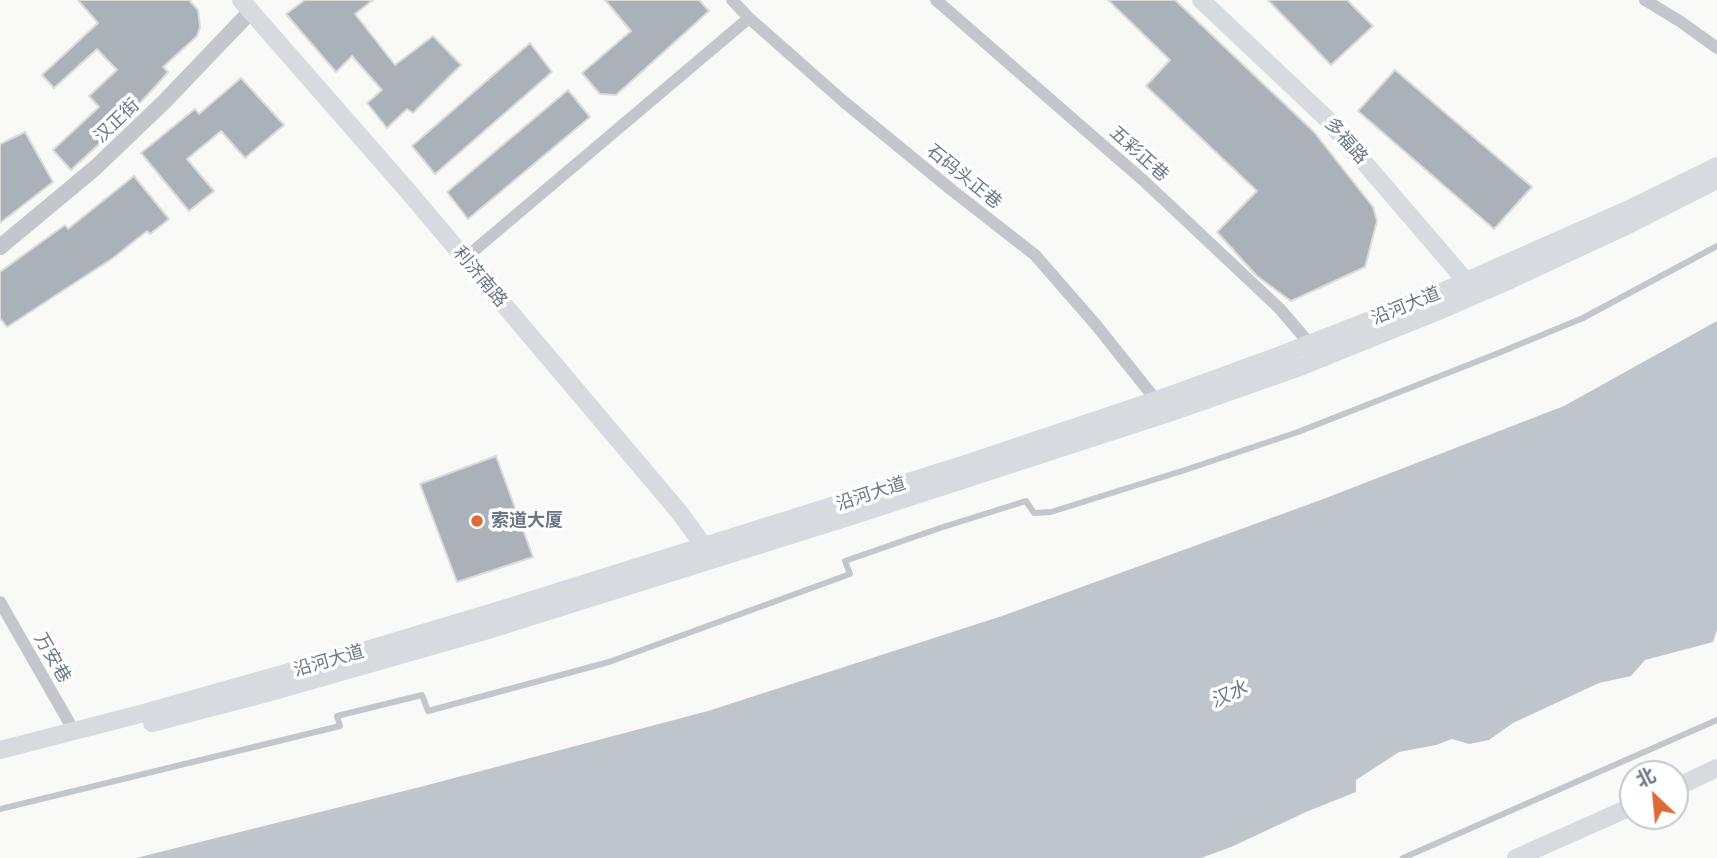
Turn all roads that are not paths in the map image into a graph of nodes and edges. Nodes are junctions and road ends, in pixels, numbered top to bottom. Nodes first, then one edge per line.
1 (732, 0) edge
2 (936, 0) edge
3 (1201, 0) edge
4 (1645, 0) edge
5 (246, 6) edge
6 (749, 18) junction
7 (1717, 48) edge
8 (1717, 166) edge
9 (1717, 180) edge
10 (1717, 246) edge
11 (0, 247) edge
12 (464, 260) junction
13 (1472, 288) junction
14 (1310, 344) junction
15 (1156, 400) junction
16 (709, 552) junction
17 (0, 602) edge
18 (1717, 720) edge
19 (74, 731) junction
20 (0, 750) edge
21 (0, 762) edge
22 (1717, 768) edge
23 (1689, 781) edge
24 (0, 809) edge
25 (1619, 812) edge
26 (1403, 858) edge
27 (1516, 858) edge

1 - 6 street, 石码头正巷
2 - 14 street, 五彩正巷
3 - 13 main road, 多福路
4 - 7 street
5 - 11 street, 汉正街
5 - 12 main road, 利济南路
6 - 12 street
6 - 15 street, 石码头正巷
8 - 13 main road, 沿河大道
9 - 13 main road, 沿河大道
10 - 24 lane
12 - 16 main road, 利济南路
13 - 14 main road, 沿河大道
13 - 16 main road, 沿河大道
14 - 15 main road, 沿河大道
15 - 16 main road, 沿河大道
16 - 19 main road, 沿河大道
16 - 21 main road, 沿河大道
17 - 19 street, 万安巷
18 - 26 lane
19 - 20 main road, 沿河大道
22 - 23 main road
25 - 27 main road

